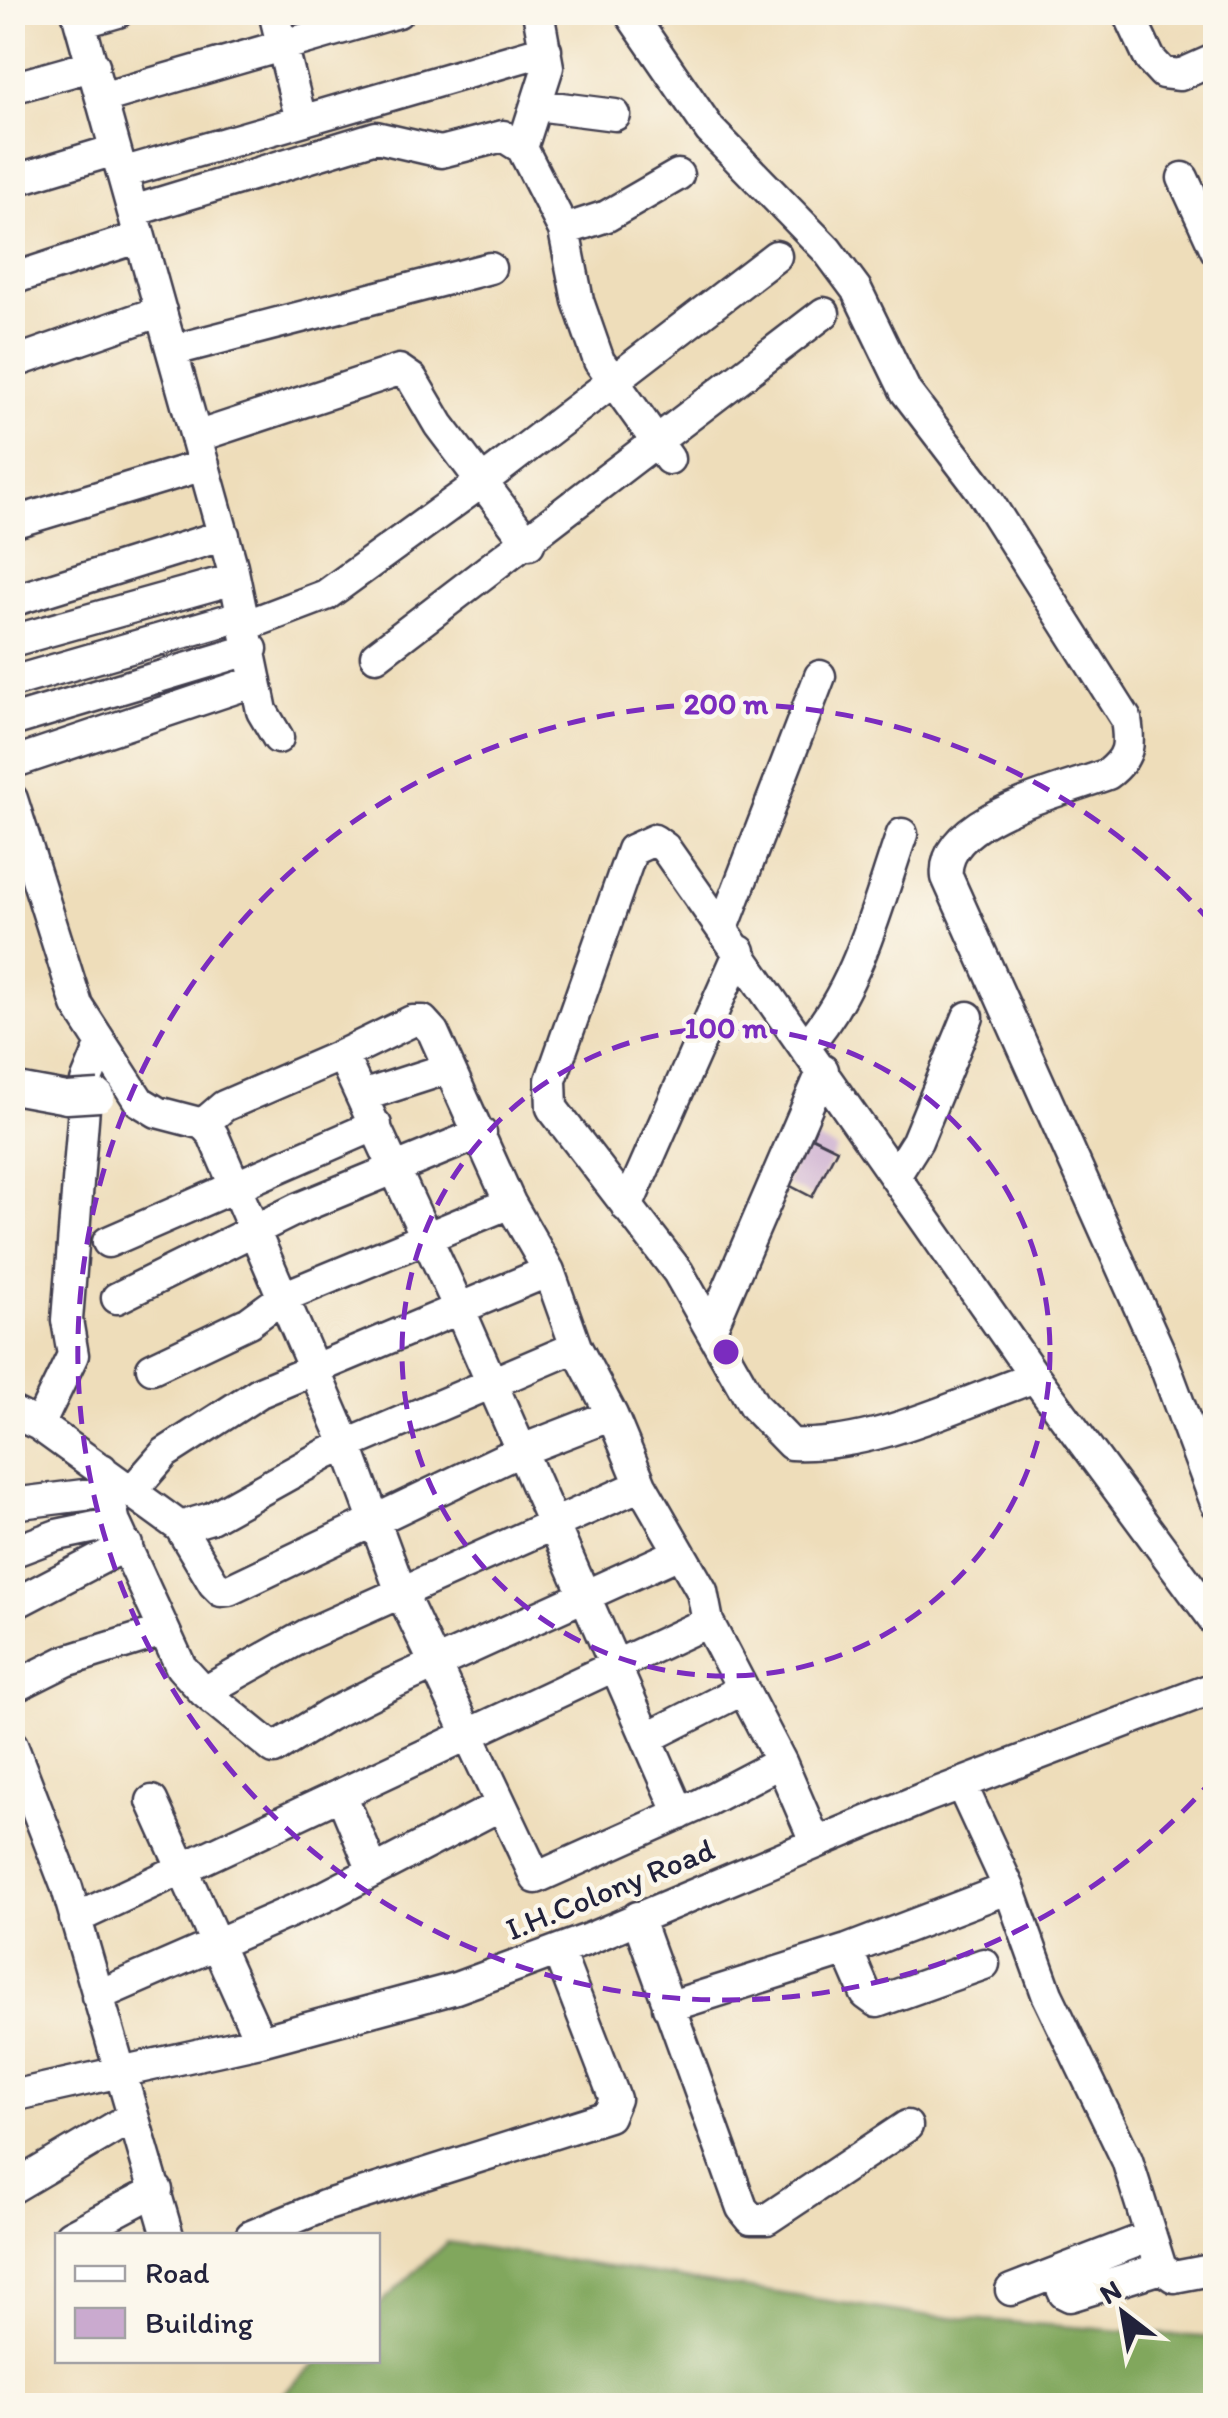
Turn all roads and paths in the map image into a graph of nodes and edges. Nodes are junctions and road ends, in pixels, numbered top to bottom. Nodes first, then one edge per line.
1 (118, 12) edge
2 (274, 12) edge
3 (398, 12) edge
4 (538, 12) edge
5 (629, 12) edge
6 (1128, 12) edge
7 (79, 18) edge
8 (282, 42) junction
9 (546, 50) junction
10 (1216, 59) edge
11 (94, 65) junction
12 (12, 88) edge
13 (102, 98) junction
14 (546, 107) junction
15 (615, 115) dead end
16 (301, 120) junction
17 (527, 159) junction
18 (119, 162) junction
19 (678, 175) dead end
20 (1183, 178) dead end
21 (12, 180) edge
22 (137, 224) junction
23 (564, 230) junction
24 (1215, 249) edge
25 (776, 256) dead end
26 (490, 268) dead end
27 (12, 279) edge
28 (161, 311) junction
29 (824, 313) dead end
30 (174, 350) junction
31 (12, 363) edge
32 (614, 381) junction
33 (200, 451) junction
34 (664, 451) junction
35 (483, 481) junction
36 (12, 523) edge
37 (224, 535) junction
38 (529, 544) junction
39 (234, 579) junction
40 (12, 601) edge
41 (248, 630) junction
42 (12, 641) edge
43 (376, 656) dead end
44 (820, 676) dead end
45 (256, 681) junction
46 (12, 682) edge
47 (12, 721) edge
48 (278, 738) dead end
49 (12, 763) edge
50 (13, 801) edge
51 (902, 834) dead end
52 (732, 939) junction
53 (968, 1017) dead end
54 (96, 1039) junction
55 (342, 1054) junction
56 (814, 1058) junction
57 (449, 1068) junction
58 (128, 1085) junction
59 (12, 1088) edge
60 (362, 1096) junction
61 (203, 1124) junction
62 (376, 1125) junction
63 (481, 1132) junction
64 (394, 1168) junction
65 (895, 1176) junction
66 (240, 1187) junction
67 (510, 1203) junction
68 (627, 1207) junction
69 (253, 1230) junction
70 (424, 1240) junction
71 (108, 1242) dead end
72 (549, 1271) junction
73 (283, 1297) junction
74 (117, 1298) dead end
75 (459, 1308) junction
76 (712, 1326) junction
77 (576, 1347) junction
78 (152, 1368) dead end
79 (314, 1369) junction
80 (1035, 1377) junction
81 (491, 1383) junction
82 (612, 1415) junction
83 (26, 1419) edge
84 (347, 1446) junction
85 (522, 1450) junction
86 (114, 1484) junction
87 (641, 1484) junction
88 (1216, 1503) edge
89 (12, 1504) edge
90 (372, 1519) junction
91 (551, 1524) junction
92 (180, 1528) junction
93 (121, 1534) junction
94 (12, 1552) edge
95 (680, 1553) junction
96 (401, 1592) junction
97 (584, 1597) junction
98 (12, 1605) edge
99 (708, 1622) junction
100 (1216, 1622) edge
101 (163, 1630) junction
102 (613, 1664) junction
103 (439, 1666) junction
104 (1216, 1687) edge
105 (12, 1688) edge
106 (742, 1690) junction
107 (204, 1692) junction
108 (467, 1733) junction
109 (648, 1738) junction
110 (12, 1745) edge
111 (781, 1762) junction
112 (961, 1784) junction
113 (341, 1794) junction
114 (152, 1800) dead end
115 (501, 1805) junction
116 (680, 1814) junction
117 (815, 1841) junction
118 (184, 1866) junction
119 (373, 1871) junction
120 (1009, 1888) junction
121 (637, 1918) junction
122 (75, 1919) junction
123 (217, 1944) junction
124 (558, 1950) junction
125 (847, 1950) junction
126 (984, 1964) dead end
127 (97, 1996) junction
128 (668, 2007) junction
129 (260, 2041) junction
130 (121, 2073) junction
131 (12, 2096) edge
132 (132, 2118) junction
133 (908, 2126) dead end
134 (12, 2188) edge
135 (157, 2190) junction
136 (79, 2233) edge
137 (167, 2233) edge
138 (258, 2233) edge
139 (1151, 2236) junction
140 (1161, 2268) junction
141 (1216, 2269) edge
142 (1055, 2273) junction
143 (1011, 2290) dead end

1 - 7 street
2 - 8 street
3 - 8 street
4 - 9 street
5 - 88 street
6 - 10 street
7 - 11 street
8 - 13 street
8 - 16 street
9 - 14 street
9 - 16 street
11 - 12 street
11 - 13 street
13 - 18 street
14 - 15 street
14 - 17 street
16 - 18 street
17 - 22 street
17 - 23 street
18 - 21 street
18 - 22 street
19 - 23 street
20 - 24 street
22 - 27 street
22 - 28 street
23 - 32 street
25 - 32 street
26 - 30 street
28 - 30 street
28 - 31 street
29 - 34 street
30 - 33 street
32 - 34 street
32 - 35 street
33 - 35 street
33 - 36 street
33 - 37 street
34 - 38 street
35 - 38 street
35 - 41 street
37 - 39 street
37 - 40 street
38 - 43 street
39 - 41 street
39 - 42 street
41 - 45 street
41 - 46 street
41 - 47 street
44 - 52 street
45 - 48 street
45 - 49 street
50 - 54 street
51 - 56 street
52 - 56 street
52 - 68 street
52 - 68 street
53 - 65 street
54 - 58 street
54 - 83 street
55 - 57 street
55 - 60 street
55 - 61 street
56 - 65 street
56 - 76 street
57 - 60 street
57 - 63 street
58 - 59 street, bridge
58 - 61 street
60 - 62 street
61 - 66 street
62 - 64 street
62 - 66 street
63 - 64 street
63 - 67 street
64 - 69 street
64 - 70 street
65 - 80 street
66 - 69 street
66 - 71 street
67 - 70 street
67 - 72 street
68 - 76 street
69 - 73 street
69 - 74 street
70 - 73 street
70 - 75 street
72 - 75 street
72 - 77 street
73 - 78 street
73 - 79 street
75 - 79 street
75 - 81 street
76 - 80 street
77 - 81 street
77 - 82 street
79 - 84 street
79 - 86 street
80 - 100 street
81 - 84 street
81 - 85 street
82 - 85 street
82 - 87 street
83 - 86 street
84 - 90 street
84 - 92 street
85 - 90 street
85 - 91 street
86 - 89 street
86 - 92 street
86 - 93 street
87 - 91 street
87 - 95 street
90 - 92 street
90 - 96 street
91 - 96 street
91 - 97 street
93 - 94 street
93 - 98 street
93 - 101 street
95 - 97 street
95 - 99 street
96 - 103 street
96 - 107 street
97 - 102 street
97 - 103 street
99 - 102 street
99 - 106 street
101 - 105 street
101 - 107 street
102 - 108 street
102 - 109 street
103 - 107 street
103 - 108 street
104 - 112 street, I.H.Colony Road
106 - 109 street
106 - 111 street
108 - 113 street
108 - 115 street
109 - 116 street
110 - 122 street
111 - 116 street
111 - 117 street
112 - 117 street, I.H.Colony Road
112 - 120 street
113 - 118 street
113 - 119 street
114 - 118 street
115 - 116 street
115 - 119 street
117 - 121 street, I.H.Colony Road
118 - 122 street
118 - 123 street
119 - 123 street
120 - 125 street
120 - 139 street
121 - 124 street, I.H.Colony Road
121 - 128 street
122 - 127 street
123 - 127 street
123 - 129 street
124 - 129 street, I.H.Colony Road
124 - 138 street
125 - 126 street
125 - 128 street
127 - 130 street
128 - 133 street
129 - 130 street, I.H.Colony Road
130 - 131 street, I.H.Colony Road
130 - 132 street
132 - 134 street
132 - 135 street
135 - 136 street
135 - 137 street
139 - 140 street
139 - 142 street
140 - 141 street
140 - 142 street
142 - 143 street

